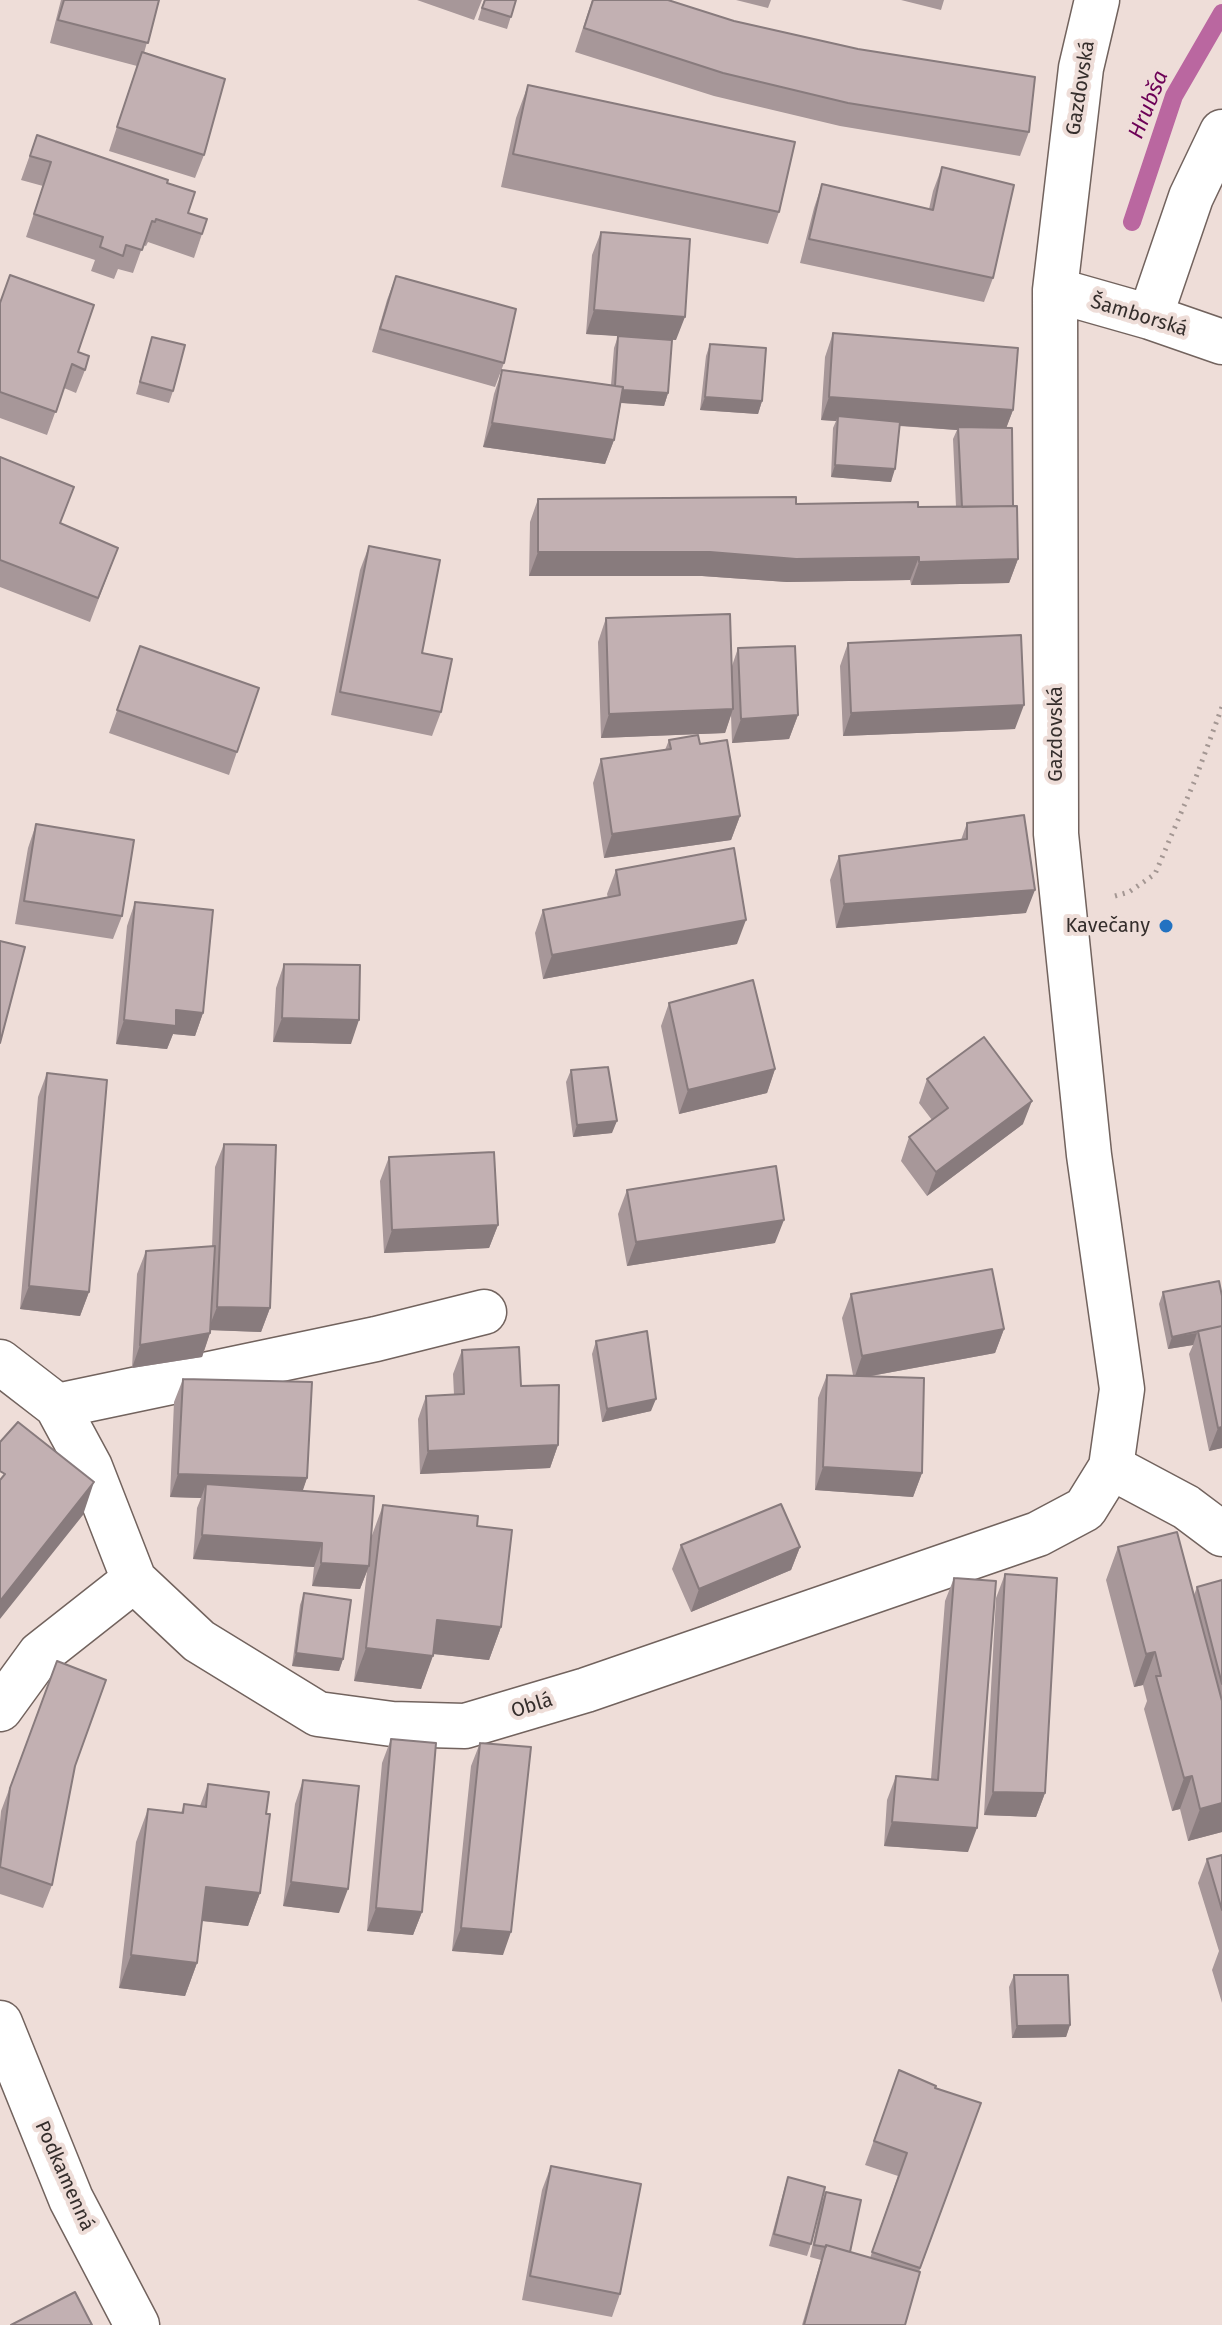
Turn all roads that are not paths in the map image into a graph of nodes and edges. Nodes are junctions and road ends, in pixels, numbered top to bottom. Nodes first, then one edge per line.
1 (1097, 0) edge
2 (1222, 132) edge
3 (1055, 290) junction
4 (1150, 317) junction
5 (1222, 342) edge
6 (484, 1312) dead end
7 (0, 1362) edge
8 (57, 1406) junction
9 (1111, 1467) junction
10 (1222, 1534) edge
11 (134, 1580) junction
12 (0, 1709) edge
13 (0, 2023) edge
14 (137, 2325) edge

1 - 3 street, Gazdovská
2 - 4 street
3 - 4 street, Šamborská
3 - 9 street, Gazdovská
4 - 5 street, Šamborská
6 - 8 street
7 - 8 street, Oblá
8 - 11 street, Oblá
9 - 10 street
9 - 11 street, Oblá
11 - 12 street
13 - 14 street, Podkamenná

